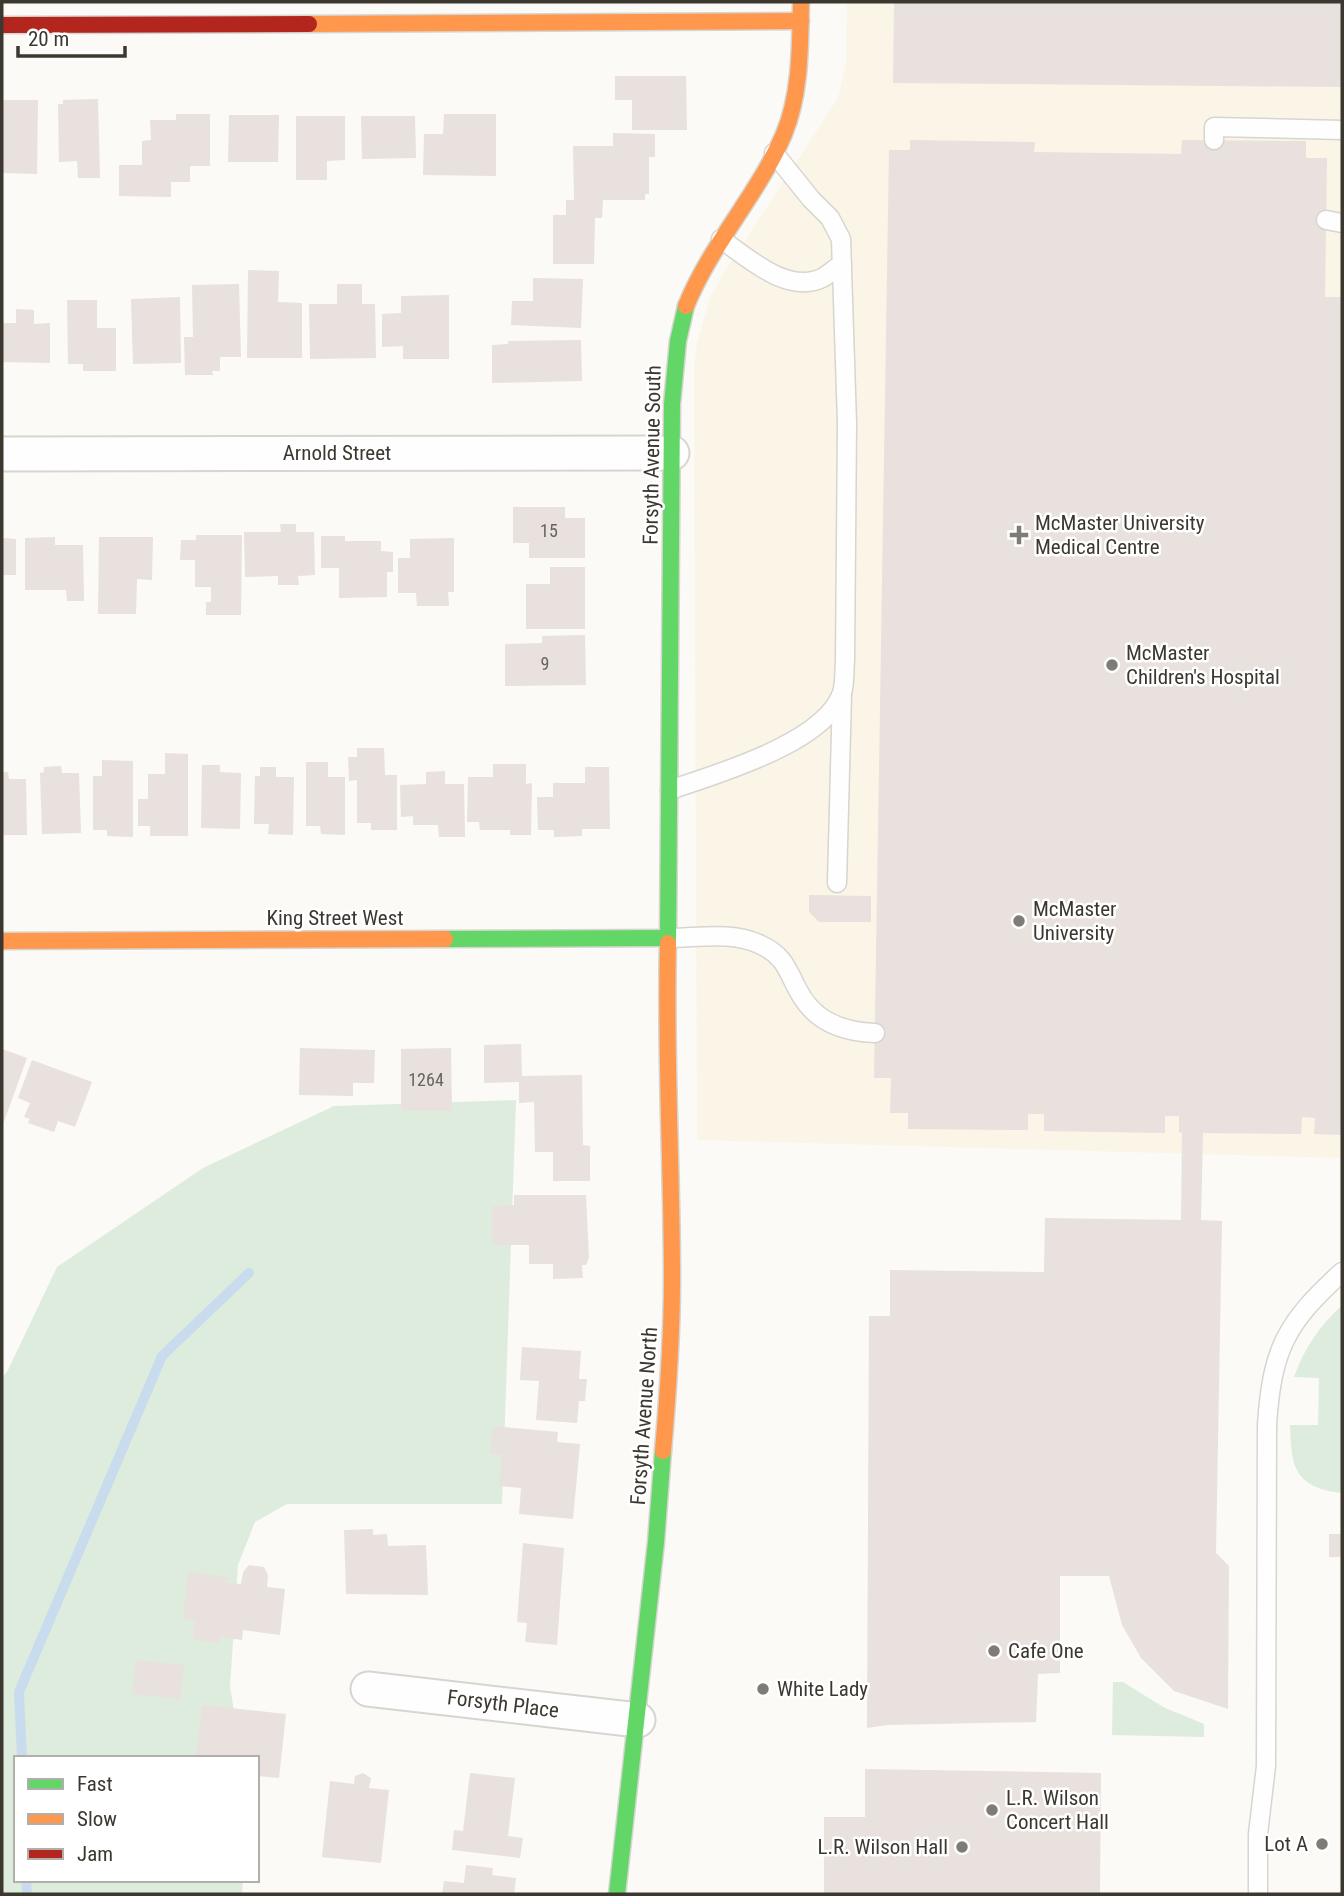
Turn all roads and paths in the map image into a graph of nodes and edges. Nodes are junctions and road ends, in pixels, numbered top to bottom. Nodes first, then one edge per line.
1 (801, 2) edge
2 (801, 21) junction
3 (2, 25) edge
4 (1342, 130) edge
5 (1214, 140) dead end
6 (774, 153) junction
7 (721, 239) junction
8 (842, 264) junction
9 (671, 453) junction
10 (2, 454) edge
11 (842, 694) junction
12 (670, 790) junction
13 (837, 883) dead end
14 (668, 938) junction
15 (2, 941) edge
16 (875, 1033) dead end
17 (1342, 1272) edge
18 (369, 1689) dead end
19 (638, 1720) junction
20 (617, 1894) edge
21 (1258, 1894) edge

1 - 2 street, Forsyth Avenue South
2 - 3 street
2 - 6 street, Forsyth Avenue South
4 - 5 lane
6 - 7 street, Forsyth Avenue South
6 - 8 lane
7 - 8 lane
7 - 9 street, Forsyth Avenue South
8 - 11 lane
9 - 10 street, Arnold Street
9 - 12 street, Forsyth Avenue South
11 - 12 lane
11 - 13 lane
12 - 14 street, Forsyth Avenue South
14 - 15 street, King Street West
14 - 16 lane
14 - 19 street, Forsyth Avenue North
17 - 21 lane
18 - 19 street, Forsyth Place
19 - 20 street, Forsyth Avenue North

